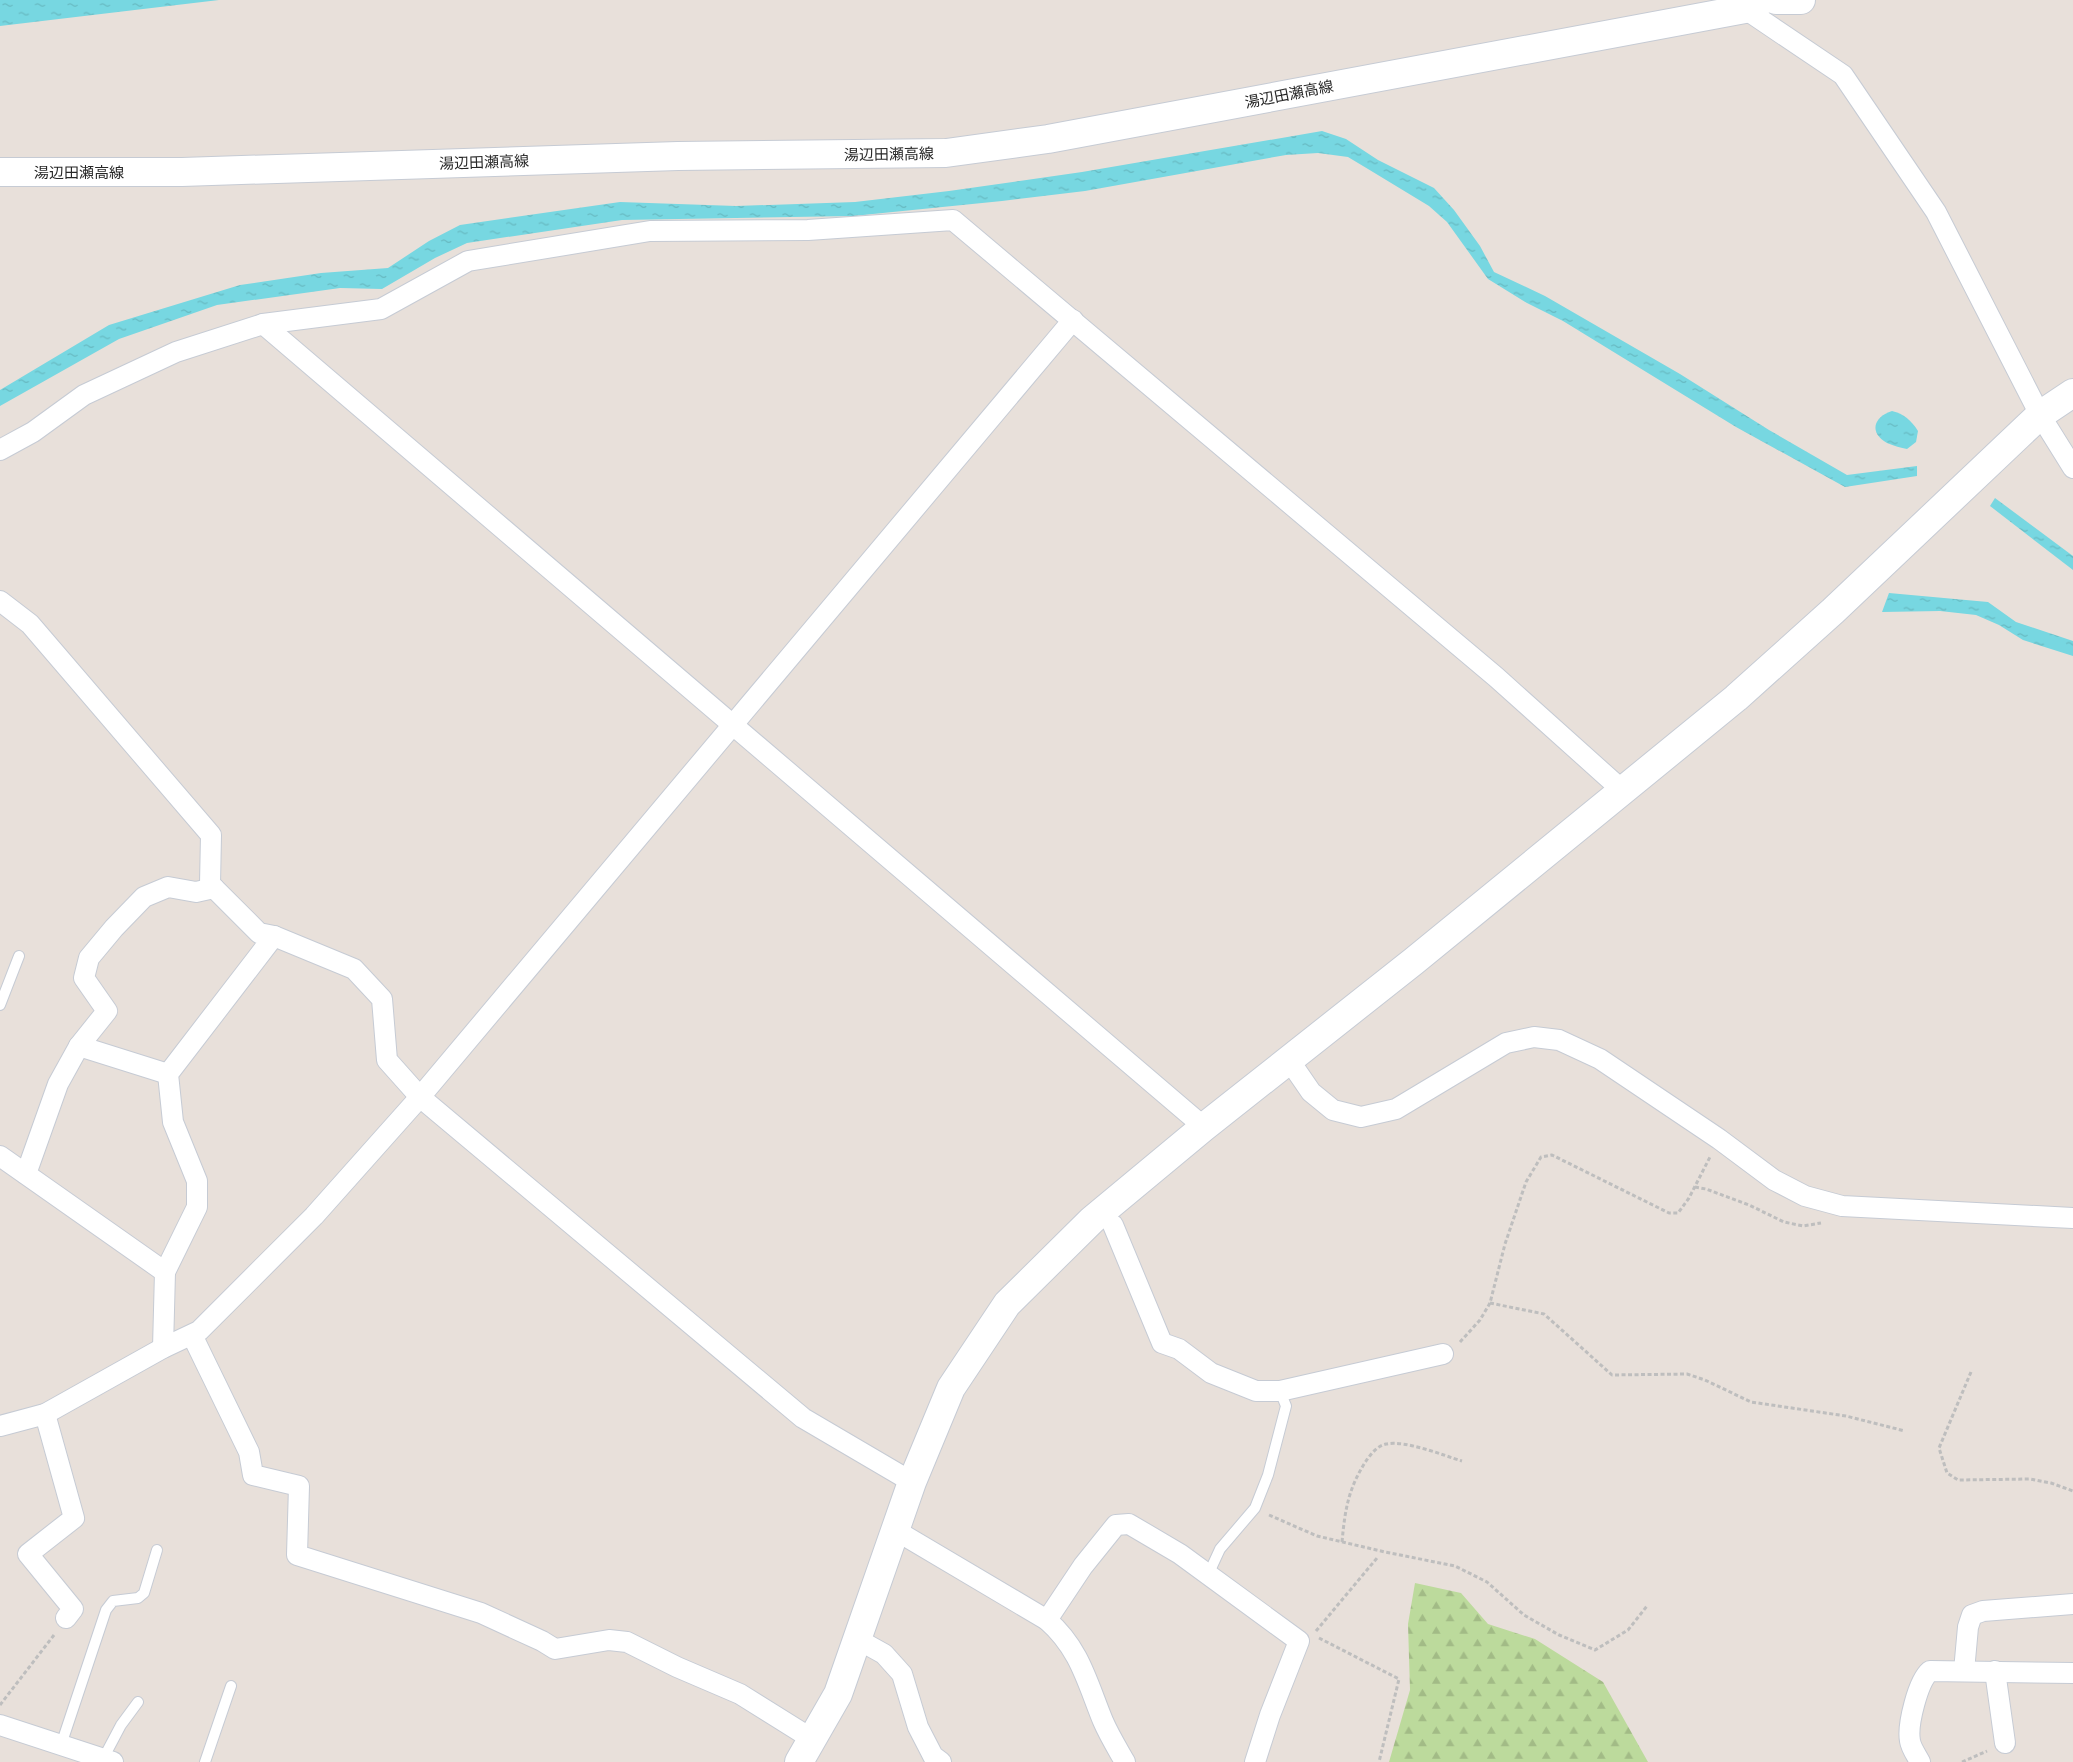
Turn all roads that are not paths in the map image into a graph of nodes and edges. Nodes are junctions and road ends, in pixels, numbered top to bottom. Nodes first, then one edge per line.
1 (1776, 0) edge
2 (1801, 0) edge
3 (1754, 4) edge
4 (0, 172) edge
5 (1073, 320) junction
6 (263, 324) junction
7 (2073, 393) edge
8 (2040, 415) junction
9 (0, 450) edge
10 (2073, 468) edge
11 (0, 601) edge
12 (733, 726) junction
13 (1622, 790) junction
14 (214, 888) junction
15 (274, 936) junction
16 (19, 956) dead end
17 (0, 1005) edge
18 (79, 1046) junction
19 (1289, 1060) junction
20 (168, 1074) junction
21 (420, 1097) junction
22 (1204, 1127) junction
23 (0, 1156) edge
24 (26, 1174) junction
25 (2073, 1218) edge
26 (1113, 1225) dead end
27 (165, 1272) junction
28 (192, 1335) junction
29 (163, 1348) junction
30 (1443, 1354) road end
31 (1280, 1391) junction
32 (45, 1414) junction
33 (0, 1426) edge
34 (912, 1482) junction
35 (895, 1530) junction
36 (157, 1550) dead end
37 (1208, 1575) junction
38 (2073, 1604) edge
39 (66, 1618) road end
40 (1047, 1620) junction
41 (857, 1639) junction
42 (1964, 1671) junction
43 (1995, 1671) junction
44 (2073, 1673) edge
45 (231, 1686) dead end
46 (138, 1702) dead end
47 (0, 1725) edge
48 (2005, 1743) road end
49 (61, 1745) junction
50 (806, 1750) edge
51 (108, 1760) edge
52 (205, 1762) edge
53 (941, 1762) edge
54 (1125, 1762) edge
55 (1255, 1762) edge
56 (1920, 1762) edge

1 - 2 street
3 - 4 street, 湯辺田瀬高線
3 - 8 street
5 - 6 street
5 - 12 street
5 - 13 street
6 - 9 street
6 - 12 street
7 - 8 street
8 - 10 street
8 - 13 street
11 - 14 street
12 - 21 street
12 - 22 street
13 - 19 street
14 - 15 street
14 - 18 street
15 - 20 street
15 - 21 street
16 - 17 lane
18 - 20 street
18 - 24 street
19 - 22 street
19 - 25 street
20 - 27 street
21 - 28 street
21 - 34 street
22 - 34 street
23 - 24 street
24 - 27 street
26 - 31 street
27 - 29 street
28 - 29 street
28 - 50 street
29 - 32 street
30 - 31 street
31 - 37 lane
32 - 33 street
32 - 39 street
34 - 35 street
35 - 40 street
35 - 41 street
36 - 49 lane
37 - 40 street
37 - 55 street
38 - 42 street
40 - 54 street
41 - 50 street
41 - 53 street
42 - 43 street
42 - 56 street
43 - 44 street
43 - 48 street
45 - 52 lane
46 - 51 lane
47 - 49 street
49 - 51 street

